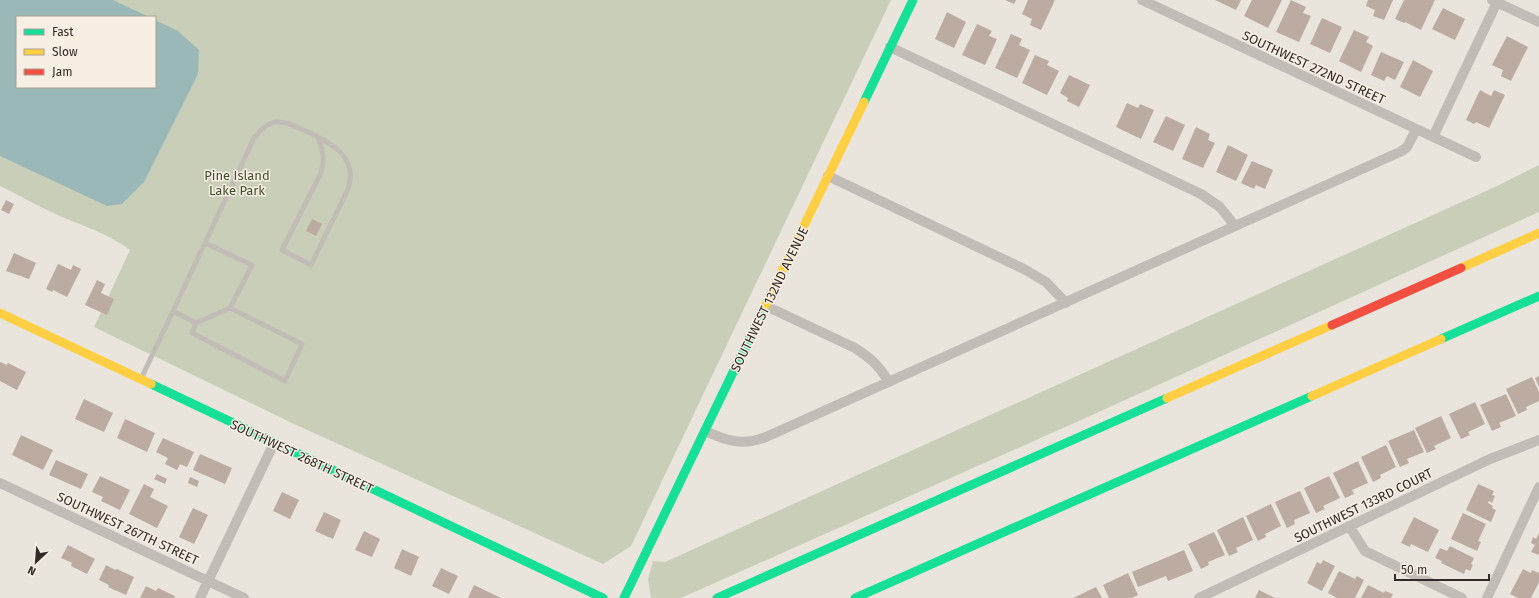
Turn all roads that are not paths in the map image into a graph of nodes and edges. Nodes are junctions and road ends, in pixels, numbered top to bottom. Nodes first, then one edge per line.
1 (913, 0) edge
2 (1142, 0) edge
3 (1495, 1) edge
4 (1539, 22) edge
5 (890, 47) junction
6 (1416, 130) junction
7 (318, 137) junction
8 (1433, 137) junction
9 (1476, 157) dead end
10 (828, 176) junction
11 (1235, 226) junction
12 (1539, 233) edge
13 (205, 243) junction
14 (1539, 296) edge
15 (1066, 303) junction
16 (1539, 304) edge
17 (766, 306) junction
18 (230, 308) junction
19 (173, 311) junction
20 (0, 313) edge
21 (1495, 315) junction
22 (196, 323) junction
23 (141, 379) junction
24 (889, 382) junction
25 (705, 431) junction
26 (1539, 440) edge
27 (274, 443) junction
28 (0, 482) edge
29 (1539, 488) edge
30 (1349, 526) junction
31 (208, 581) junction
32 (200, 598) edge
33 (244, 598) edge
34 (604, 598) edge
35 (624, 598) edge
36 (717, 598) edge
37 (855, 598) edge
38 (1199, 598) edge
39 (1462, 598) edge
40 (1487, 598) edge

1 - 5 main road, SOUTHWEST 132ND AVENUE
2 - 6 street, SOUTHWEST 272ND STREET
3 - 4 street
3 - 8 street
5 - 10 main road, SOUTHWEST 132ND AVENUE
5 - 11 street
6 - 8 street, SOUTHWEST 272ND STREET
6 - 11 street
7 - 7 lane
7 - 13 lane
8 - 9 street, SOUTHWEST 272ND STREET
10 - 15 street
10 - 17 main road, SOUTHWEST 132ND AVENUE
11 - 15 street
12 - 36 main road
13 - 18 lane
13 - 19 lane
14 - 21 main road
15 - 24 street
16 - 21 main road
17 - 24 street
17 - 25 main road, SOUTHWEST 132ND AVENUE
18 - 22 lane
18 - 22 lane
19 - 22 lane
19 - 23 lane
20 - 23 main road, SOUTHWEST 268TH STREET
21 - 37 main road
23 - 27 main road, SOUTHWEST 268TH STREET
24 - 25 street
25 - 35 main road, SOUTHWEST 132ND AVENUE
26 - 30 street, SOUTHWEST 133RD COURT
27 - 31 street
27 - 34 main road, SOUTHWEST 268TH STREET
28 - 31 street, SOUTHWEST 267TH STREET
29 - 40 street
30 - 38 street, SOUTHWEST 133RD COURT
30 - 39 street
31 - 32 street
31 - 33 street, SOUTHWEST 267TH STREET

